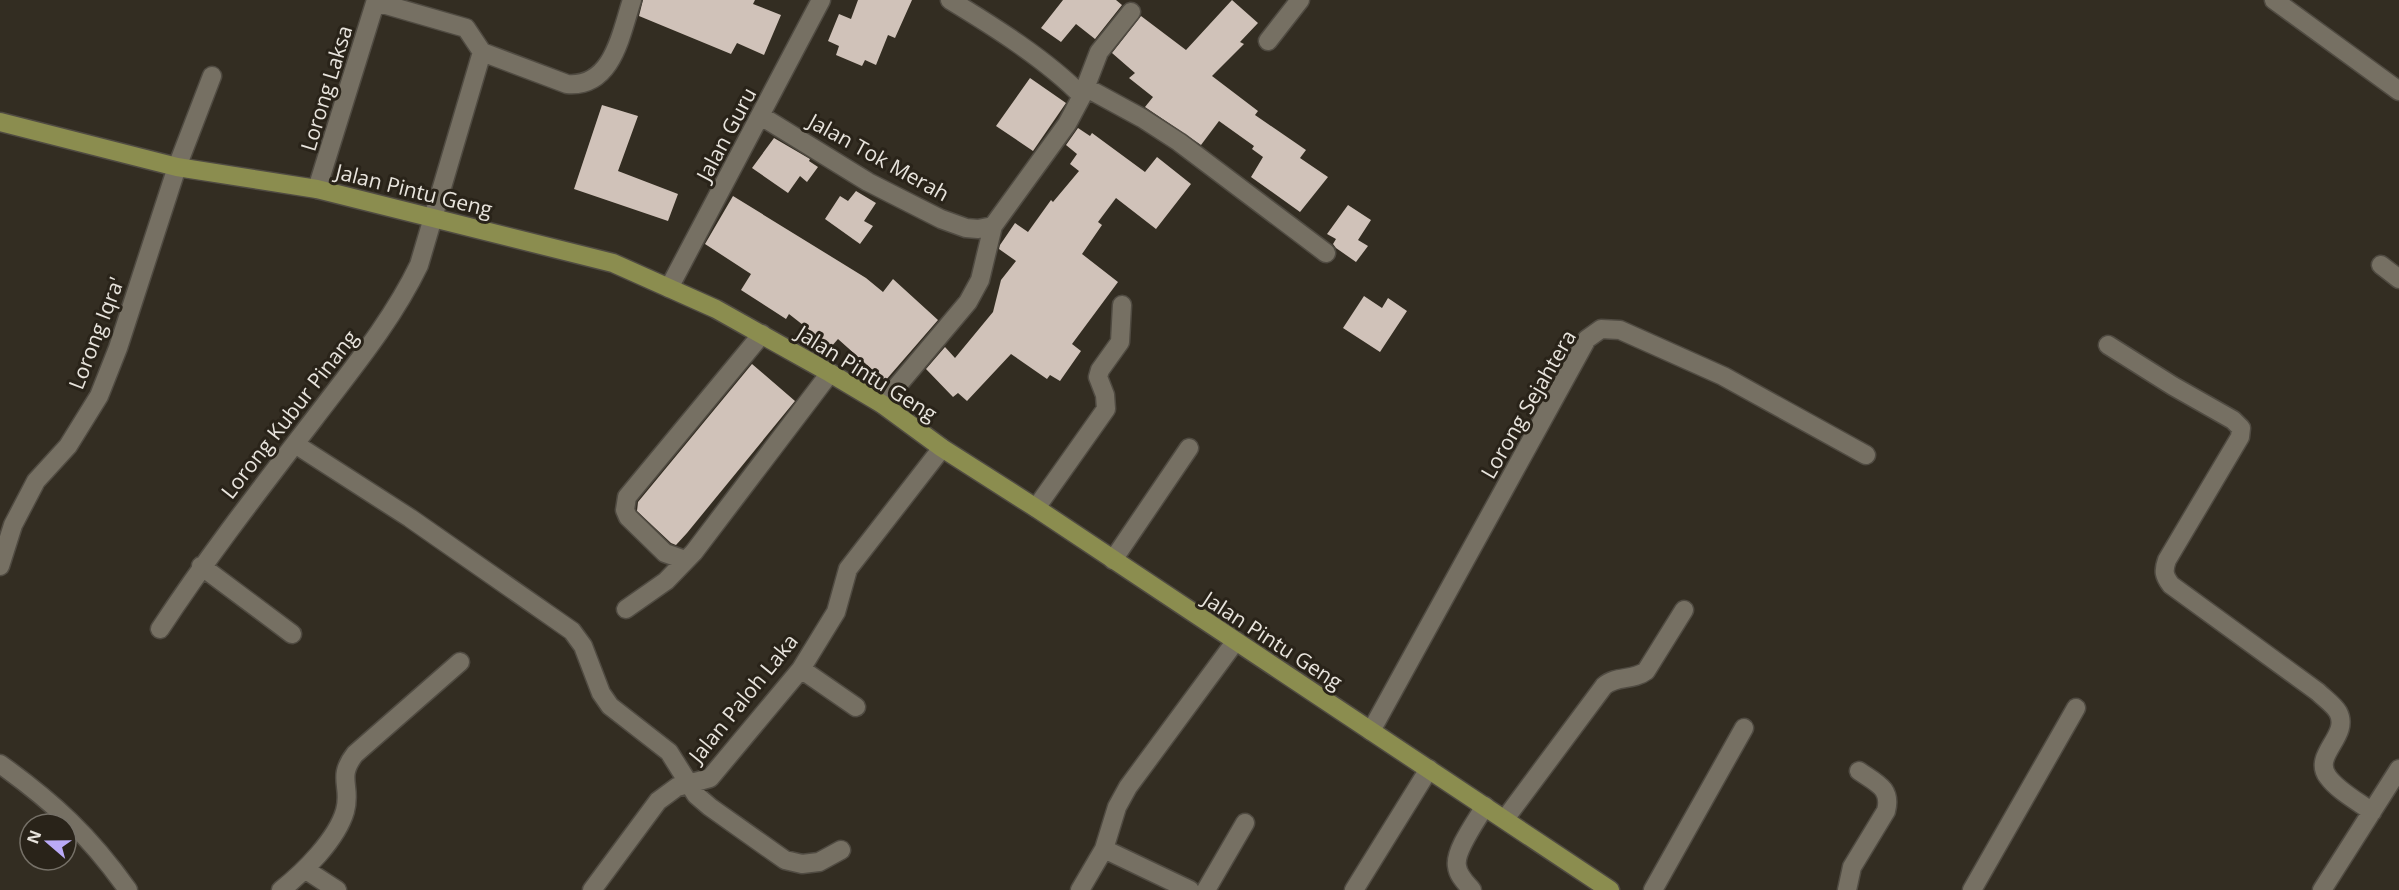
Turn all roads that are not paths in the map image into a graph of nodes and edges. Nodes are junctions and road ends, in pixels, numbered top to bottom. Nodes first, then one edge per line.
1 (632, 0) edge
2 (821, 0) edge
3 (950, 0) edge
4 (1300, 0) edge
5 (2274, 0) edge
6 (376, 1) edge
7 (1131, 12) dead end
8 (1268, 41) dead end
9 (482, 52) junction
10 (212, 76) dead end
11 (2399, 91) edge
12 (1084, 92) junction
13 (762, 116) junction
14 (0, 122) edge
15 (177, 168) junction
16 (318, 189) junction
17 (432, 216) junction
18 (986, 227) junction
19 (1326, 253) dead end
20 (2380, 266) dead end
21 (2399, 279) edge
22 (669, 288) junction
23 (1122, 305) dead end
24 (762, 334) junction
25 (2108, 345) dead end
26 (830, 373) junction
27 (882, 404) junction
28 (295, 444) junction
29 (942, 448) junction
30 (1189, 448) dead end
31 (1866, 455) dead end
32 (1036, 508) junction
33 (685, 560) junction
34 (1113, 560) junction
35 (0, 566) edge
36 (201, 566) junction
37 (626, 609) dead end
38 (1684, 610) dead end
39 (160, 629) dead end
40 (292, 634) dead end
41 (1235, 642) junction
42 (460, 662) dead end
43 (801, 669) junction
44 (856, 707) dead end
45 (2076, 708) dead end
46 (1744, 728) dead end
47 (1371, 731) junction
48 (0, 764) edge
49 (2399, 769) edge
50 (1429, 770) junction
51 (1859, 771) dead end
52 (690, 784) junction
53 (1485, 806) junction
54 (2372, 812) junction
55 (1505, 819) junction
56 (1245, 823) dead end
57 (1104, 849) junction
58 (841, 850) dead end
59 (306, 870) junction
60 (128, 890) edge
61 (282, 890) edge
62 (337, 890) edge
63 (591, 890) edge
64 (1080, 890) edge
65 (1190, 890) edge
66 (1206, 890) edge
67 (1354, 890) edge
68 (1472, 890) edge
69 (1610, 890) edge
70 (1653, 890) edge
71 (1847, 890) edge
72 (1972, 890) edge
73 (2322, 890) edge

1 - 9 street
2 - 13 street, Jalan Guru
3 - 12 street
4 - 8 street
5 - 11 street
6 - 9 street
6 - 16 street, Lorong Laksa
7 - 12 street
9 - 17 street, Lorong Kubur Pinang
10 - 15 street, Lorong Iqra'
12 - 18 street
12 - 19 street
13 - 18 street, Jalan Tok Merah
13 - 22 street, Jalan Guru
14 - 15 main road, Jalan Pintu Geng
15 - 16 main road, Jalan Pintu Geng
15 - 35 street, Lorong Iqra'
16 - 17 main road, Jalan Pintu Geng
17 - 22 main road, Jalan Pintu Geng
17 - 28 street, Lorong Kubur Pinang
18 - 27 street
20 - 21 street
22 - 24 main road, Jalan Pintu Geng
23 - 32 street
24 - 26 main road, Jalan Pintu Geng
24 - 33 street
25 - 54 street
26 - 27 main road, Jalan Pintu Geng
26 - 33 street
27 - 29 main road, Jalan Pintu Geng
28 - 36 street, Lorong Kubur Pinang
28 - 52 street
29 - 32 main road, Jalan Pintu Geng
29 - 43 street, Jalan Paloh Laka
30 - 34 street
31 - 47 street, Lorong Sejahtera
32 - 34 main road, Jalan Pintu Geng
33 - 37 street
34 - 41 main road, Jalan Pintu Geng
36 - 39 street, Lorong Kubur Pinang
36 - 40 street
38 - 55 street
41 - 47 main road, Jalan Pintu Geng
41 - 57 street
42 - 59 street
43 - 44 street
43 - 52 street, Jalan Paloh Laka
45 - 72 street
46 - 70 street
47 - 50 main road, Jalan Pintu Geng
48 - 60 street
49 - 54 street
50 - 53 main road, Jalan Pintu Geng
50 - 67 street
51 - 71 street
52 - 58 street
52 - 63 street, Jalan Paloh Laka
53 - 55 main road, Jalan Pintu Geng
53 - 68 street
54 - 73 street
55 - 69 main road, Jalan Pintu Geng
56 - 66 street
57 - 64 street
57 - 65 street
59 - 61 street
59 - 62 street

